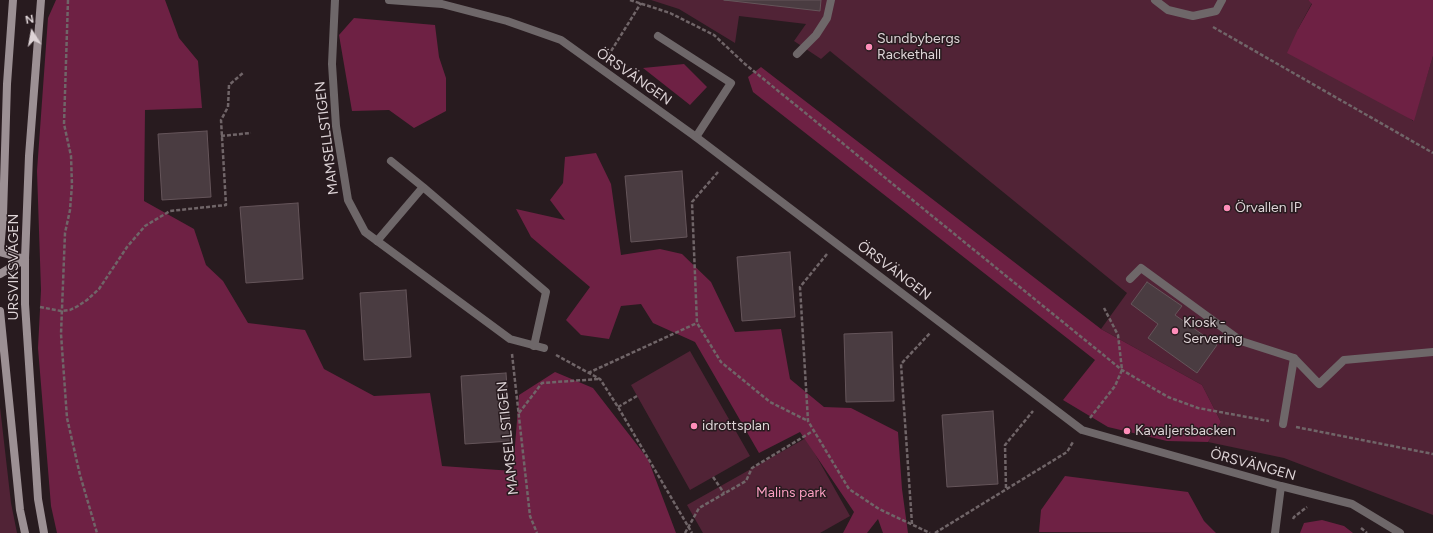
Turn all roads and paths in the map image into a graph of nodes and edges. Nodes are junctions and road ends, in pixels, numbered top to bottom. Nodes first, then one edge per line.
1 (14, 0) edge
2 (41, 0) edge
3 (68, 0) edge
4 (335, 0) edge
5 (389, 0) edge
6 (630, 0) edge
7 (831, 0) edge
8 (1155, 0) edge
9 (1222, 0) edge
10 (641, 3) junction
11 (1193, 16) junction
12 (658, 36) dead end
13 (797, 54) dead end
14 (600, 68) junction
15 (243, 73) dead end
16 (7, 84) junction
17 (0, 104) edge
18 (251, 133) dead end
19 (221, 136) junction
20 (696, 137) junction
21 (1433, 153) edge
22 (391, 161) dead end
23 (728, 161) junction
24 (423, 187) junction
25 (377, 241) junction
26 (836, 243) junction
27 (0, 252) edge
28 (25, 259) junction
29 (0, 274) edge
30 (1130, 278) dead end
31 (1104, 308) dead end
32 (0, 311) edge
33 (61, 311) junction
34 (940, 322) junction
35 (697, 323) junction
36 (510, 339) junction
37 (534, 346) junction
38 (544, 348) joint
39 (1433, 352) edge
40 (1294, 358) junction
41 (1122, 370) junction
42 (588, 373) junction
43 (600, 380) junction
44 (637, 396) dead end
45 (1042, 400) junction
46 (618, 407) junction
47 (519, 413) junction
48 (808, 421) junction
49 (1282, 424) junction
50 (1082, 430) junction
51 (814, 431) junction
52 (1433, 454) edge
53 (713, 477) dead end
54 (1281, 486) junction
55 (1006, 488) junction
56 (724, 493) junction
57 (1308, 507) dead end
58 (1292, 522) dead end
59 (912, 525) junction
60 (1357, 525) dead end
61 (688, 526) junction
62 (97, 532) edge
63 (25, 533) edge
64 (44, 533) edge
65 (94, 533) edge
66 (537, 533) edge
67 (685, 533) edge
68 (692, 533) edge
69 (930, 533) edge
70 (935, 533) edge
71 (1275, 533) edge
72 (1367, 533) edge
73 (1400, 533) edge

1 - 16 street, URSVIKSVÄGEN
2 - 28 street, URSVIKSVÄGEN
3 - 33 path
4 - 25 street, MAMSELLSTIGEN
5 - 14 street, ÖRSVÄNGEN
6 - 10 path
7 - 13 street
8 - 11 street
9 - 11 street
10 - 14 path
10 - 41 path
11 - 21 path
12 - 20 street
14 - 20 street, ÖRSVÄNGEN
15 - 19 path
16 - 17 street
16 - 27 street, URSVIKSVÄGEN
18 - 19 path
19 - 33 path
20 - 23 street, ÖRSVÄNGEN
22 - 24 street
23 - 26 street, ÖRSVÄNGEN
23 - 35 path
24 - 25 street
24 - 37 street
25 - 36 street, MAMSELLSTIGEN
26 - 34 street, ÖRSVÄNGEN
26 - 48 path
27 - 28 street
28 - 29 street
28 - 64 street, URSVIKSVÄGEN
30 - 40 street
31 - 41 path
32 - 63 street, URSVIKSVÄGEN
33 - 62 path
34 - 45 street, ÖRSVÄNGEN
34 - 59 path
35 - 42 path
35 - 48 path
36 - 37 street, MAMSELLSTIGEN
36 - 47 path, MAMSELLSTIGEN
37 - 38 street, MAMSELLSTIGEN
38 - 42 path
39 - 40 street
40 - 49 street
41 - 49 path
41 - 50 path
42 - 43 path
43 - 46 path
43 - 47 path
44 - 46 path
45 - 50 street, ÖRSVÄNGEN
45 - 55 path
46 - 61 path
47 - 66 path, MAMSELLSTIGEN
48 - 51 path
49 - 52 path
50 - 54 street, ÖRSVÄNGEN
50 - 55 path
51 - 56 path
51 - 59 path
53 - 56 path
54 - 71 street
54 - 73 street, ÖRSVÄNGEN
55 - 70 path
56 - 61 path
57 - 58 path
59 - 69 path
60 - 72 path
61 - 67 path
61 - 68 path
62 - 65 path

